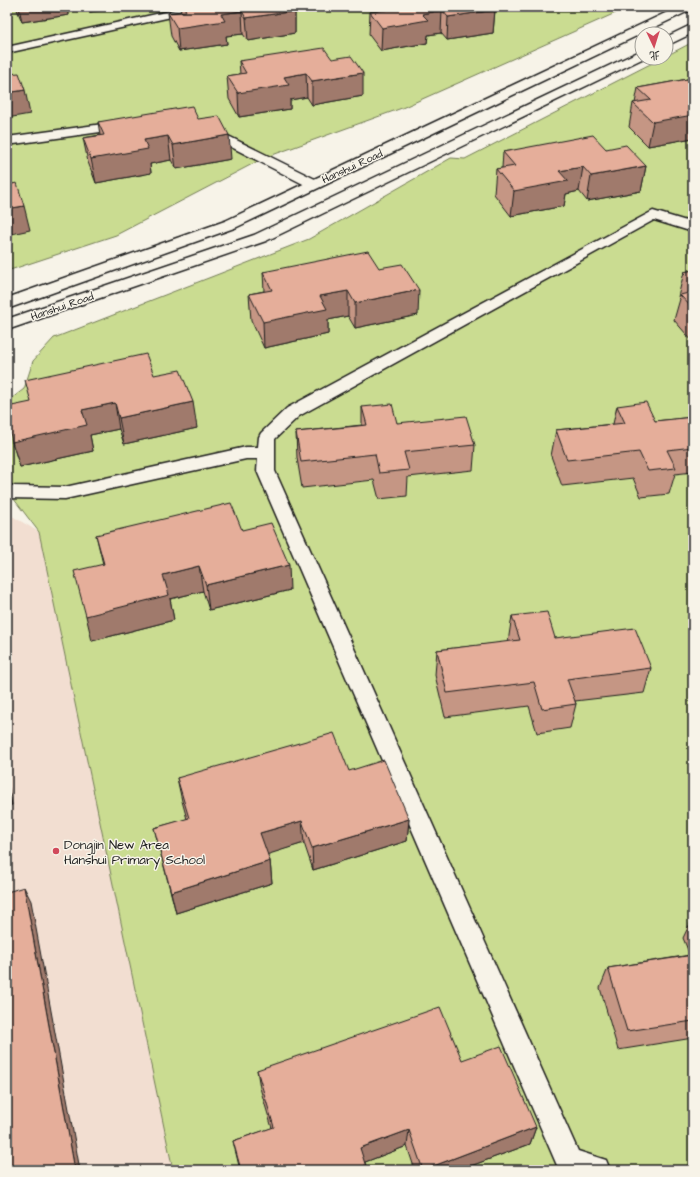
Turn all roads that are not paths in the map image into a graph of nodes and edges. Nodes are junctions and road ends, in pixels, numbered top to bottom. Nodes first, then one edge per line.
1 (203, 7) edge
2 (688, 7) edge
3 (693, 28) edge
4 (674, 38) edge
5 (7, 50) edge
6 (634, 58) edge
7 (137, 123) edge
8 (197, 124) edge
9 (7, 141) edge
10 (314, 184) junction
11 (693, 228) edge
12 (7, 304) edge
13 (7, 325) edge
14 (267, 454) junction
15 (7, 490) edge
16 (596, 1170) edge

1 - 5 lane
2 - 10 main road, Hanshui Road
3 - 4 main road
6 - 13 main road, Hanshui Road
7 - 9 lane
8 - 10 lane
10 - 12 main road, Hanshui Road
11 - 14 lane
14 - 15 lane
14 - 16 lane

